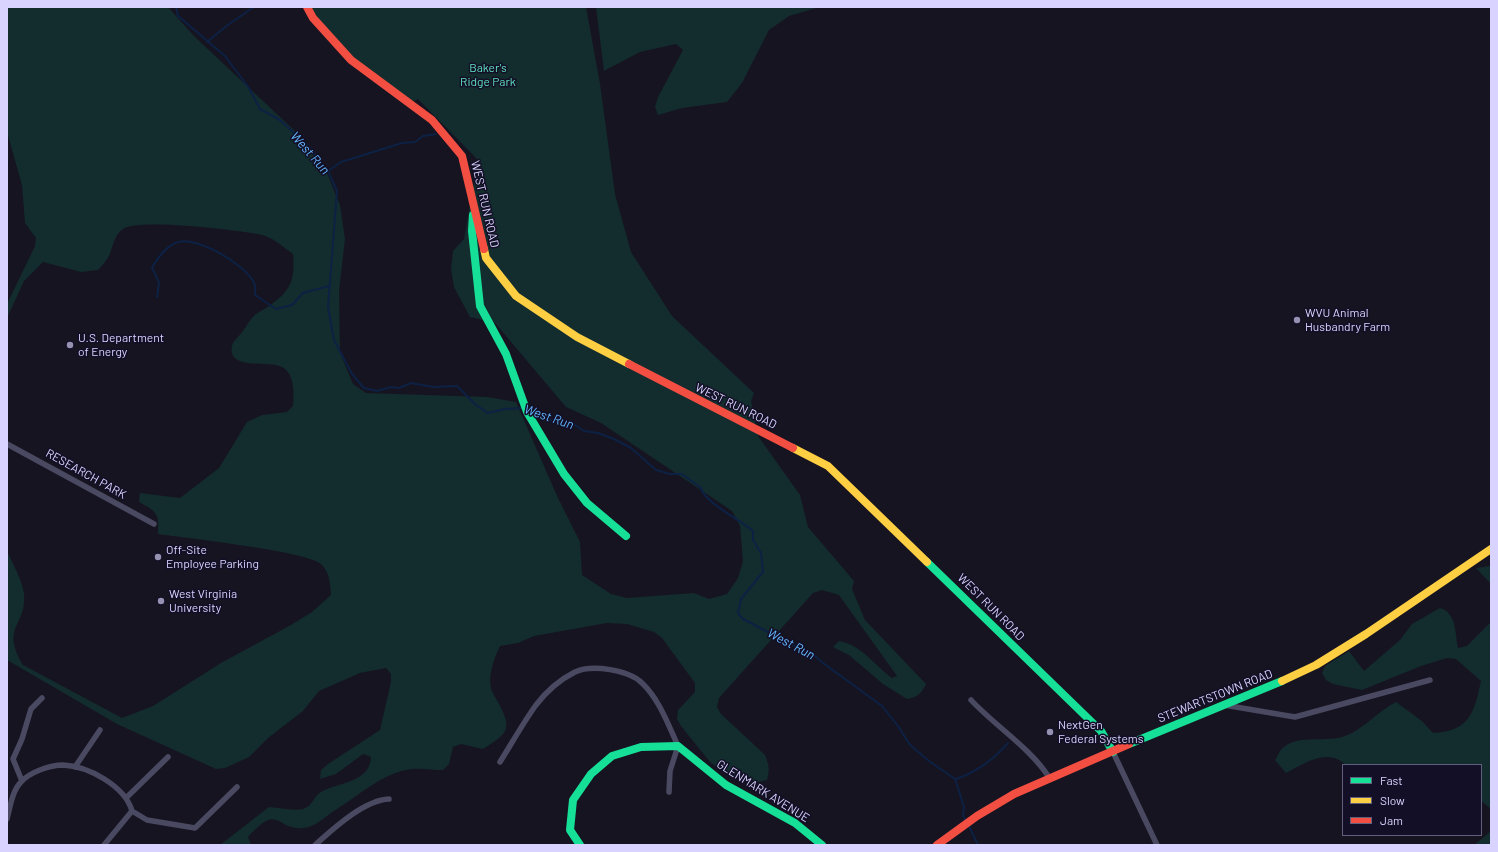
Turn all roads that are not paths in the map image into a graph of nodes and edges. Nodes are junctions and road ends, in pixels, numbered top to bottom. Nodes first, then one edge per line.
1 (307, 7) edge
2 (473, 209) junction
3 (7, 444) edge
4 (154, 524) dead end
5 (626, 536) dead end
6 (1491, 549) edge
7 (1430, 680) dead end
8 (42, 698) dead end
9 (971, 700) dead end
10 (1224, 705) junction
11 (100, 730) dead end
12 (678, 746) junction
13 (1113, 752) junction
14 (168, 757) dead end
15 (500, 762) dead end
16 (75, 767) junction
17 (1050, 779) junction
18 (22, 781) junction
19 (237, 788) dead end
20 (669, 792) dead end
21 (126, 798) junction
22 (389, 799) dead end
23 (132, 811) junction
24 (7, 819) edge
25 (104, 845) edge
26 (315, 845) edge
27 (580, 845) edge
28 (822, 845) edge
29 (937, 845) edge
30 (1157, 845) edge

1 - 2 street, WEST RUN ROAD
2 - 5 street
2 - 13 street, WEST RUN ROAD
3 - 4 street, RESEARCH PARK
6 - 10 street, STEWARTSTOWN ROAD
7 - 10 street
8 - 18 street
9 - 17 street
10 - 13 street, STEWARTSTOWN ROAD
11 - 16 street
12 - 15 street
12 - 20 street
12 - 27 street
12 - 28 street, GLENMARK AVENUE
13 - 17 street, STEWARTSTOWN ROAD
13 - 30 street, WEST RUN ROAD
14 - 21 street
16 - 18 street
16 - 21 street
17 - 29 street, STEWARTSTOWN ROAD
18 - 24 street
19 - 23 street
21 - 23 street
22 - 26 street
23 - 25 street

